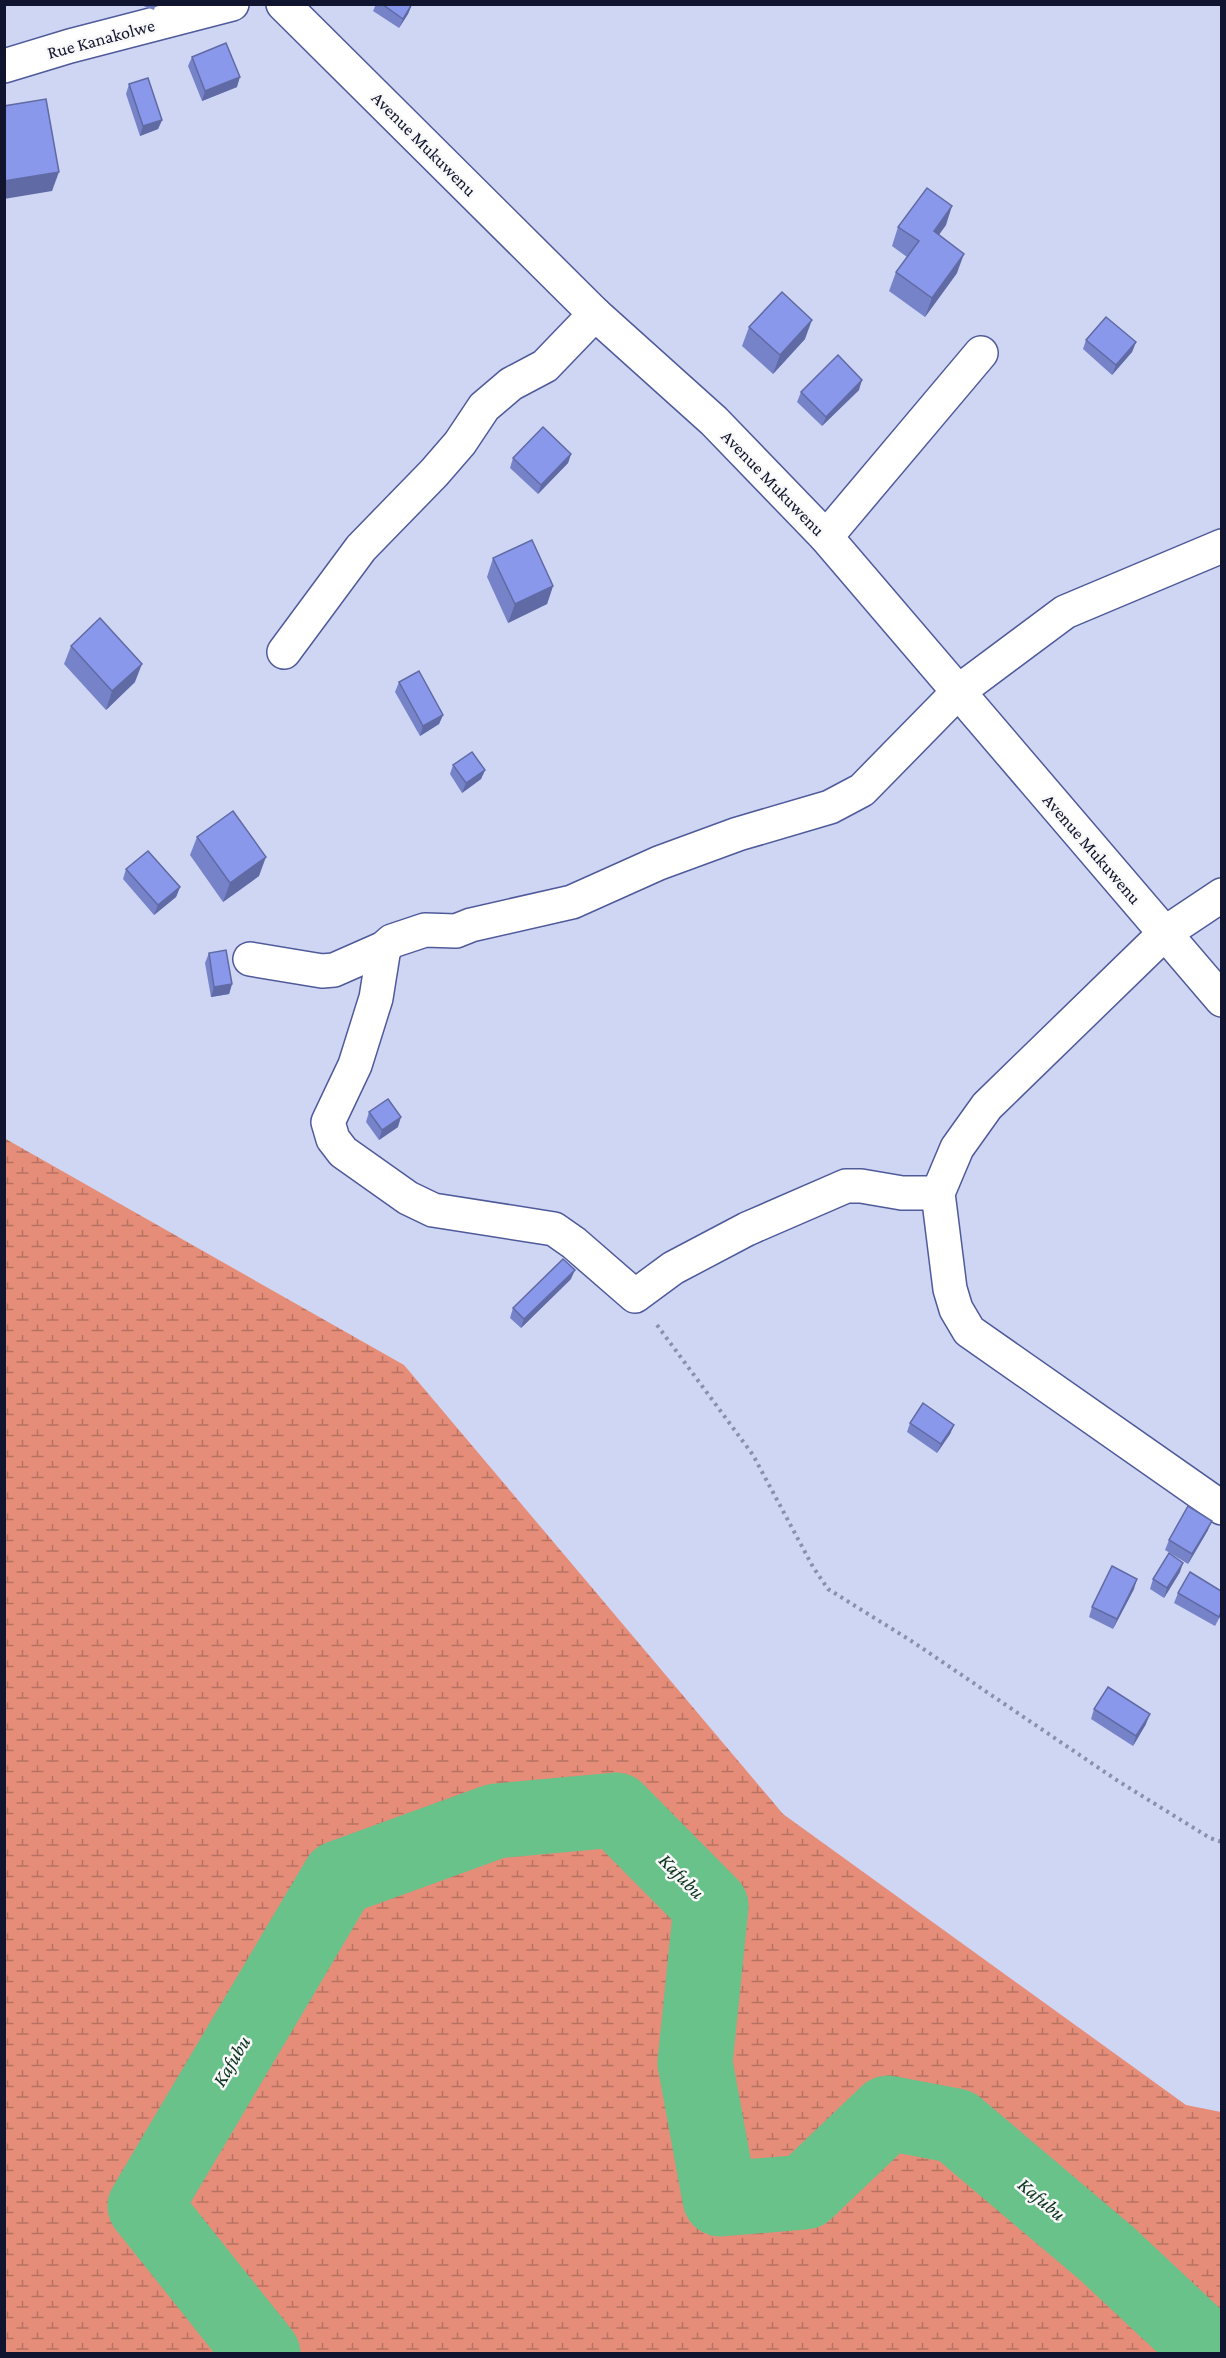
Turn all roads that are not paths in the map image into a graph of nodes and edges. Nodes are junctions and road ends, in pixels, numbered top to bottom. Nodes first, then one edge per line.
1 (232, 4) edge
2 (283, 4) edge
3 (4, 66) edge
4 (595, 314) junction
5 (981, 353) dead end
6 (826, 537) junction
7 (1221, 546) edge
8 (284, 652) dead end
9 (959, 691) junction
10 (1221, 895) edge
11 (1165, 933) junction
12 (384, 948) junction
13 (250, 959) dead end
14 (1221, 1000) edge
15 (938, 1193) junction
16 (1221, 1508) edge

1 - 3 street, Rue Kanakolwe
2 - 4 street, Avenue Mukuwenu
4 - 6 street, Avenue Mukuwenu
4 - 8 street
5 - 6 street
6 - 9 street, Avenue Mukuwenu
7 - 9 street
9 - 11 street, Avenue Mukuwenu
9 - 12 street
10 - 11 street
11 - 14 street, Avenue Mukuwenu
11 - 15 street
12 - 13 street
12 - 15 street
15 - 16 street

